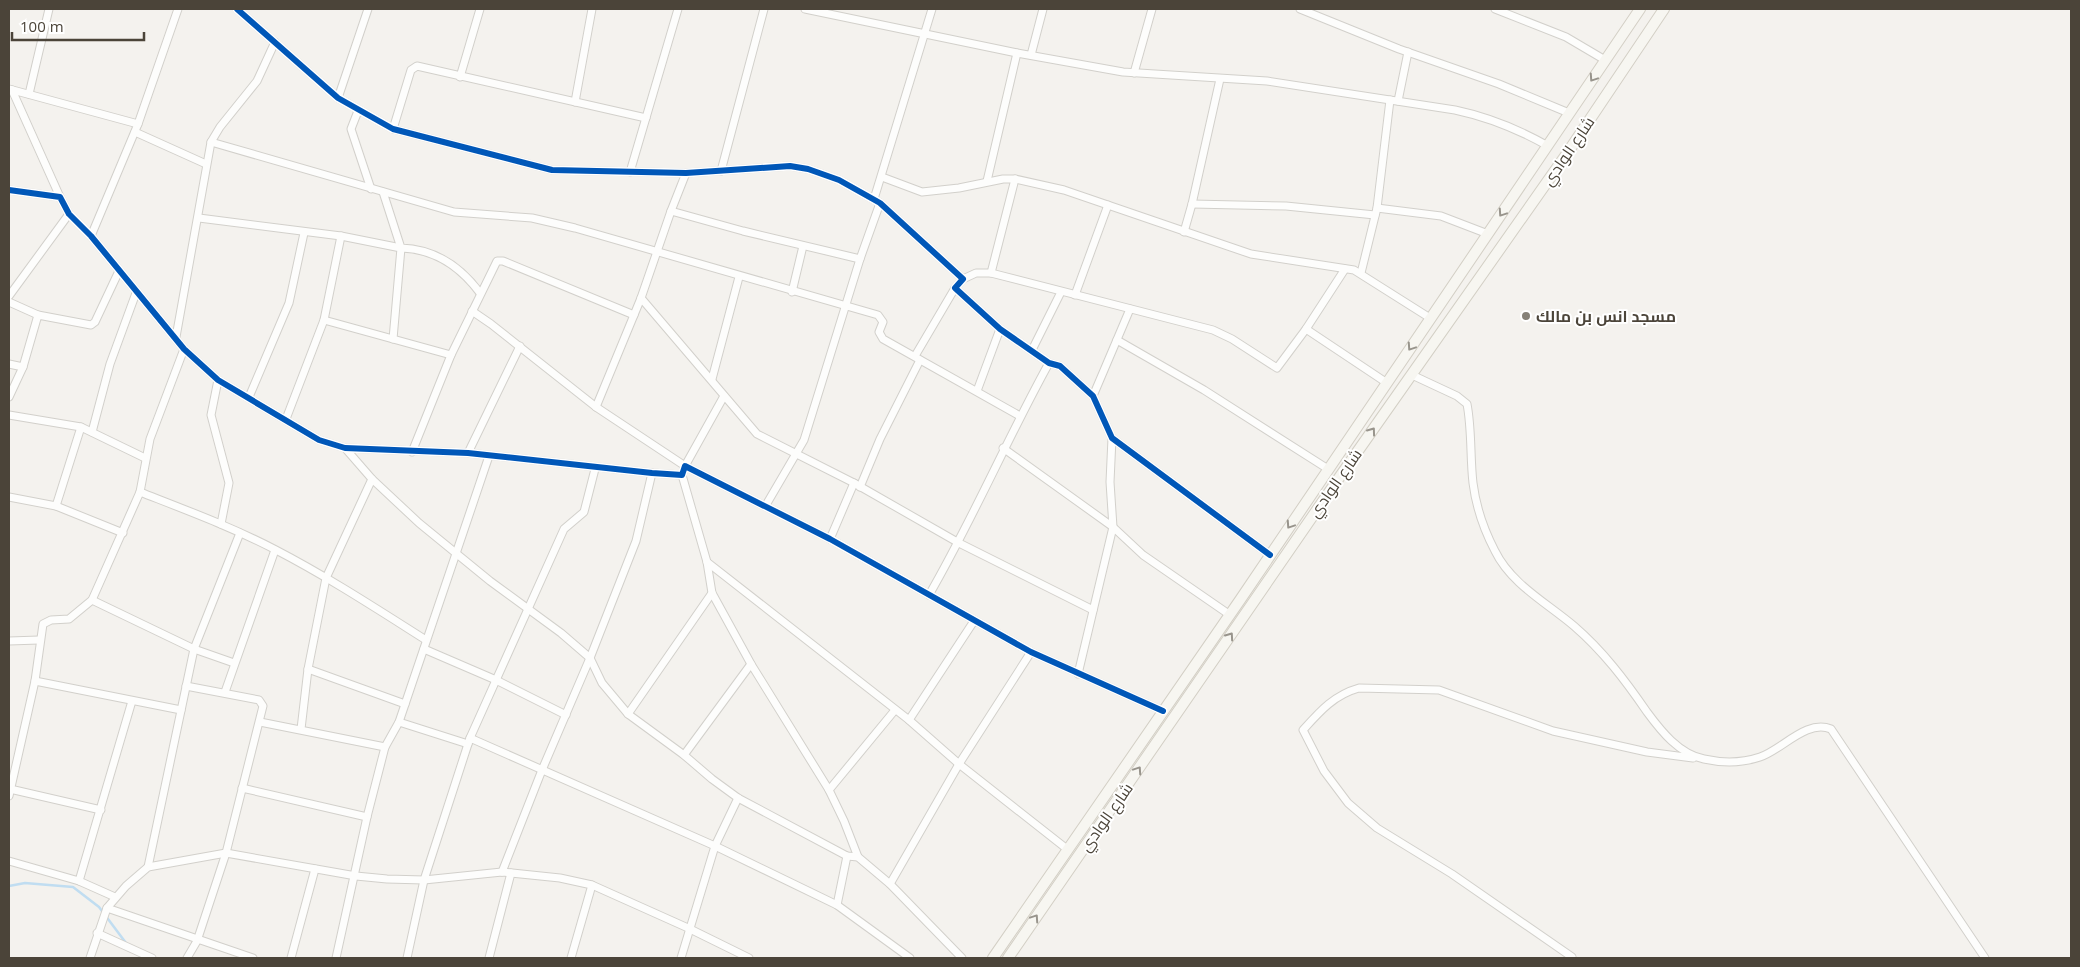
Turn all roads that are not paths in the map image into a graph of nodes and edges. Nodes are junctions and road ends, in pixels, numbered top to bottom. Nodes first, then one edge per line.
1 (49, 9) edge
2 (178, 9) edge
3 (237, 9) edge
4 (368, 9) edge
5 (478, 9) edge
6 (592, 9) edge
7 (678, 9) edge
8 (764, 9) edge
9 (805, 9) edge
10 (932, 9) edge
11 (1043, 9) edge
12 (1152, 9) edge
13 (1300, 9) edge
14 (1494, 9) edge
15 (1640, 9) edge
16 (1664, 9) edge
17 (926, 32) junction
18 (275, 42) junction
19 (1408, 52) junction
20 (1017, 53) junction
21 (1031, 54) junction
22 (1605, 60) junction
23 (1134, 73) junction
24 (460, 77) junction
25 (1220, 79) junction
26 (10, 89) edge
27 (29, 94) junction
28 (338, 98) junction
29 (1394, 100) junction
30 (575, 102) junction
31 (358, 111) junction
32 (1569, 113) junction
33 (646, 118) junction
34 (138, 124) junction
35 (394, 129) junction
36 (135, 132) junction
37 (211, 142) junction
38 (1548, 146) junction
39 (206, 164) junction
40 (721, 171) junction
41 (630, 172) junction
42 (686, 173) junction
43 (882, 177) junction
44 (1014, 179) junction
45 (987, 181) junction
46 (371, 189) junction
47 (9, 190) edge
48 (383, 192) junction
49 (60, 197) junction
50 (877, 201) junction
51 (1192, 204) junction
52 (1108, 205) junction
53 (671, 211) junction
54 (1376, 212) junction
55 (69, 214) junction
56 (199, 218) junction
57 (1184, 232) junction
58 (304, 233) junction
59 (1488, 234) junction
60 (91, 236) junction
61 (341, 236) junction
62 (802, 246) junction
63 (401, 248) junction
64 (656, 251) junction
65 (860, 259) junction
66 (1345, 269) junction
67 (119, 271) junction
68 (991, 273) junction
69 (1361, 273) junction
70 (739, 277) junction
71 (963, 279) junction
72 (955, 288) junction
73 (792, 292) junction
74 (1060, 292) junction
75 (10, 293) edge
76 (136, 293) junction
77 (480, 293) junction
78 (1075, 295) junction
79 (641, 298) junction
80 (9, 302) edge
81 (846, 307) junction
82 (1130, 309) junction
83 (472, 311) junction
84 (38, 314) junction
85 (634, 314) junction
86 (1430, 318) junction
87 (324, 320) junction
88 (1000, 329) junction
89 (1306, 329) junction
90 (176, 338) junction
91 (393, 339) junction
92 (1116, 340) junction
93 (520, 346) junction
94 (184, 349) junction
95 (1032, 350) junction
96 (451, 355) junction
97 (917, 358) junction
98 (1049, 363) junction
99 (9, 364) edge
100 (23, 367) junction
101 (1412, 375) junction
102 (712, 379) junction
103 (218, 380) junction
104 (1387, 383) junction
105 (977, 391) junction
106 (724, 396) junction
107 (1093, 396) junction
108 (9, 397) edge
109 (249, 397) junction
110 (596, 406) junction
111 (9, 415) edge
112 (1020, 416) junction
113 (286, 419) junction
114 (81, 427) junction
115 (92, 432) junction
116 (1112, 438) junction
117 (344, 448) junction
118 (1003, 448) junction
119 (412, 452) junction
120 (468, 453) junction
121 (797, 454) junction
122 (489, 456) junction
123 (145, 458) junction
124 (685, 466) junction
125 (595, 469) junction
126 (1328, 469) junction
127 (652, 473) junction
128 (682, 474) junction
129 (372, 479) junction
130 (857, 485) junction
131 (140, 492) junction
132 (9, 497) edge
133 (766, 505) junction
134 (56, 506) junction
135 (221, 524) junction
136 (1113, 527) junction
137 (240, 532) junction
138 (122, 533) junction
139 (830, 539) junction
140 (959, 542) junction
141 (275, 550) junction
142 (458, 553) junction
143 (1270, 555) junction
144 (707, 562) junction
145 (326, 578) junction
146 (712, 594) junction
147 (929, 595) junction
148 (92, 600) junction
149 (529, 610) junction
150 (1093, 610) junction
151 (1230, 615) junction
152 (974, 621) junction
153 (39, 640) junction
154 (426, 640) junction
155 (9, 642) edge
156 (194, 649) junction
157 (424, 649) junction
158 (1031, 652) junction
159 (590, 658) junction
160 (234, 663) junction
161 (751, 664) junction
162 (308, 669) junction
163 (1078, 674) junction
164 (496, 680) junction
165 (35, 681) junction
166 (186, 686) junction
167 (225, 692) junction
168 (132, 701) junction
169 (405, 704) junction
170 (181, 710) junction
171 (895, 710) junction
172 (1163, 712) junction
173 (628, 714) junction
174 (566, 715) junction
175 (909, 720) junction
176 (260, 722) junction
177 (399, 722) junction
178 (1155, 724) junction
179 (301, 729) junction
180 (1166, 730) junction
181 (469, 741) junction
182 (385, 747) junction
183 (684, 755) junction
184 (1701, 758) junction
185 (959, 764) junction
186 (542, 770) junction
187 (242, 788) junction
188 (829, 790) junction
189 (10, 792) edge
190 (738, 798) junction
191 (101, 810) junction
192 (367, 817) junction
193 (715, 846) junction
194 (1067, 850) junction
195 (226, 852) junction
196 (847, 856) junction
197 (858, 857) junction
198 (9, 861) edge
199 (148, 867) junction
200 (315, 869) junction
201 (502, 872) junction
202 (511, 873) junction
203 (356, 876) junction
204 (424, 880) junction
205 (79, 881) junction
206 (890, 884) junction
207 (592, 885) junction
208 (115, 897) junction
209 (837, 905) junction
210 (107, 908) junction
211 (688, 928) junction
212 (96, 933) junction
213 (197, 941) junction
214 (1572, 957) dead end
215 (90, 958) edge
216 (152, 958) edge
217 (187, 958) edge
218 (253, 958) edge
219 (290, 958) edge
220 (336, 958) edge
221 (407, 958) edge
222 (489, 958) edge
223 (571, 958) edge
224 (681, 958) edge
225 (749, 958) edge
226 (910, 958) edge
227 (962, 958) edge
228 (993, 958) edge
229 (1008, 958) edge
230 (1984, 958) edge

1 - 27 street
2 - 34 street
3 - 18 street
4 - 28 street
5 - 24 street
6 - 30 street
7 - 33 street
8 - 40 street
9 - 17 street
10 - 17 street
11 - 21 street
12 - 23 street
13 - 19 street
14 - 22 street
15 - 22 main road, شارع الوادي
16 - 101 main road, شارع الوادي
17 - 20 street
17 - 43 street
18 - 28 street
18 - 37 street
19 - 29 street
19 - 32 street
20 - 21 street
20 - 45 street
21 - 23 street
22 -> 32 main road, شارع الوادي
23 - 25 street
24 - 30 street
24 - 35 street
25 - 29 street
25 - 51 street
26 - 27 street
26 - 49 street
27 - 34 street
28 - 31 street
29 - 38 street
29 - 54 street
30 - 33 street
31 - 35 street
31 - 46 street
32 - 38 main road, شارع الوادي
33 - 41 street
34 - 36 street
35 - 41 street
36 - 39 street
36 - 60 street
37 - 39 street
37 - 46 street
38 -> 59 main road, شارع الوادي
39 - 56 street
40 - 42 street
40 - 50 street
41 - 42 street
42 - 53 street
43 - 45 street
43 - 50 street
44 - 45 street
44 - 52 street
44 - 68 street
46 - 48 street
47 - 49 street
48 - 63 street
48 - 64 street
49 - 55 street
50 - 65 street
50 - 71 street
51 - 54 street
51 - 57 street
52 - 57 street
52 - 78 street
53 - 62 street
53 - 64 street
54 - 59 street
54 - 69 street
55 - 60 street
55 - 75 street
56 - 58 street
56 - 90 street
57 - 66 street
58 - 61 street
58 - 109 street
59 - 86 main road, شارع الوادي
60 - 67 street
61 - 63 street
61 - 87 street
62 - 65 street
62 - 73 street
63 - 77 street
63 - 91 street
64 - 70 street
64 - 79 street
65 - 81 street
66 - 69 street
66 - 89 street
67 - 76 street
67 - 84 street
68 - 71 street
68 - 74 street
69 - 86 street
70 - 73 street
70 - 102 street
71 - 72 street
72 - 88 street
72 - 97 street
73 - 81 street
74 - 78 street
74 - 95 street
76 - 90 street
76 - 115 street
77 - 83 street
77 - 85 street
78 - 82 street
79 - 85 street
79 - 102 street
80 - 84 street
81 - 97 street
81 - 121 street
82 - 89 street
82 - 92 street
83 - 93 street
83 - 96 street
84 - 100 street
85 - 110 street
86 -> 104 main road, شارع الوادي
87 - 91 street
87 - 113 street
88 - 95 street
88 - 105 street
89 - 104 street
90 - 94 street
91 - 96 street
92 - 107 street
92 - 126 street
93 - 110 street
93 - 120 street
94 - 103 street
94 - 123 street
95 - 98 street
96 - 119 street
97 - 105 street
97 - 130 street
98 - 107 street
98 - 112 street
99 - 100 street
100 - 108 street
180 -> 101 main road, شارع الوادي
101 - 184 street
102 - 106 street
103 - 109 street
103 - 135 street
104 - 126 main road, شارع الوادي
105 - 112 street
106 - 121 street
106 - 124 street
107 - 116 street
109 - 113 street
110 - 124 street
111 - 114 street
112 - 118 street
113 - 117 street
114 - 115 street
114 - 134 street
115 - 123 street
116 - 136 street
116 - 143 street
117 - 119 street
117 - 129 street
118 - 136 street
118 - 140 street
119 - 120 street
120 - 122 street
121 - 130 street
121 - 133 street
122 - 125 street
122 - 142 street
123 - 131 street
124 - 128 street
124 - 133 street
125 - 127 street
125 - 149 street
126 -> 143 main road, شارع الوادي
127 - 128 street
127 - 159 street
128 - 144 street
129 - 142 street
129 - 145 street
130 - 139 street
130 - 140 street
131 - 135 street
131 - 138 street
132 - 134 street
133 - 139 street
134 - 138 street
135 - 137 street
136 - 150 street
136 - 151 street
137 - 141 street
137 - 156 street
138 - 148 street
139 - 147 street
140 - 147 street
140 - 150 street
141 - 145 street
141 - 160 street
142 - 149 street
142 - 154 street
143 - 151 main road, شارع الوادي
144 - 146 street
144 - 171 street
145 - 154 street
145 - 162 street
146 - 161 street
146 - 173 street
147 - 152 street
148 - 153 street
148 - 156 street
149 - 159 street
149 - 164 street
150 - 163 street
151 - 172 main road, شارع الوادي
152 - 158 street
152 - 175 street
153 - 155 street
153 - 165 street
154 - 157 street
156 - 160 street
156 - 166 street
157 - 164 street
157 - 169 street
158 - 163 street
158 - 185 street
159 - 173 street
159 - 174 street
160 - 167 street
161 - 183 street
161 - 188 street
162 - 169 street
162 - 179 street
163 - 172 street
164 - 174 street
164 - 181 street
165 - 168 street
165 - 189 street
166 - 167 street
166 - 170 street
167 - 176 street
168 - 170 street
168 - 191 street
169 - 177 street
170 - 199 street
171 - 175 street
171 - 188 street
172 - 178 main road, شارع الوادي
173 - 183 street
174 - 186 street
175 - 185 street
176 - 179 street
176 - 187 street
177 - 181 street
177 - 182 street
178 - 180 main road
178 - 194 main road, شارع الوادي
179 - 182 street
229 -> 180 main road, شارع الوادي
181 - 186 street
181 - 204 street
182 - 192 street
183 - 190 street
184 - 214 street
184 - 230 street
185 - 194 street
185 - 206 street
186 - 193 street
186 - 201 street
187 - 192 street
187 - 195 street
188 - 197 street
189 - 191 street
190 - 193 street
190 - 196 street
191 - 205 street
192 - 203 street
193 - 209 street
193 - 211 street
194 - 228 main road, شارع الوادي
195 - 199 street
195 - 200 street
195 - 213 street
196 - 197 street
196 - 209 street
197 - 206 street
198 - 205 street
199 - 208 street
200 - 203 street
200 - 219 street
201 - 202 street
201 - 204 street
202 - 207 street
202 - 222 street
203 - 204 street
203 - 220 street
204 - 221 street
205 - 208 street
206 - 227 street
207 - 211 street
207 - 223 street
208 - 210 street
209 - 226 street
210 - 212 street
210 - 213 street
211 - 224 street
211 - 225 street
212 - 215 street
212 - 216 street
213 - 217 street
213 - 218 street

